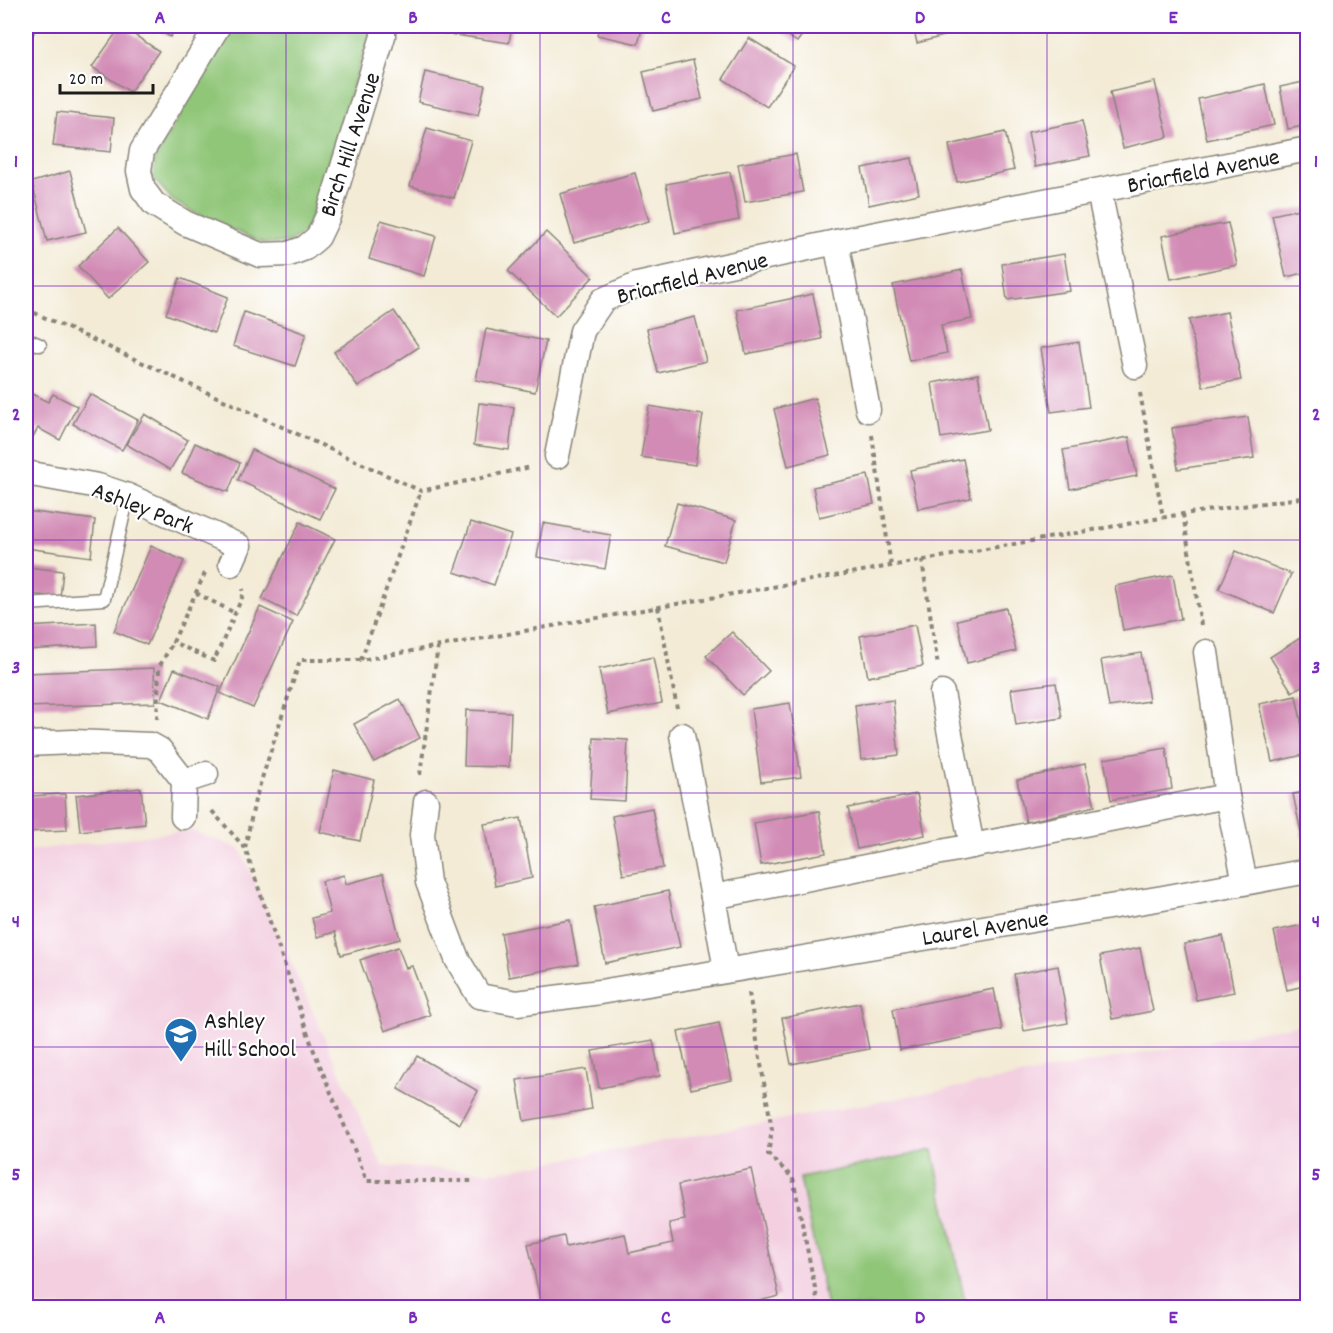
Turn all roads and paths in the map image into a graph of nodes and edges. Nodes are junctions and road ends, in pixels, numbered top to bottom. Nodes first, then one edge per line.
1 (37, 26) edge
2 (218, 26) edge
3 (383, 26) edge
4 (26, 43) edge
5 (1308, 149) edge
6 (1099, 191) junction
7 (836, 242) junction
8 (26, 309) edge
9 (26, 339) edge
10 (40, 345) dead end
11 (1135, 366) joint
12 (868, 410) joint
13 (557, 456) joint
14 (26, 473) edge
15 (421, 490) junction
16 (128, 496) junction
17 (1308, 497) edge
18 (1182, 514) junction
19 (1163, 517) junction
20 (922, 560) junction
21 (231, 564) dead end
22 (891, 566) junction
23 (206, 570) dead end
24 (196, 593) junction
25 (244, 593) dead end
26 (26, 604) edge
27 (658, 607) junction
28 (235, 613) junction
29 (173, 642) junction
30 (438, 646) junction
31 (1206, 652) joint
32 (361, 660) junction
33 (942, 693) joint
34 (682, 735) joint
35 (26, 744) edge
36 (151, 745) junction
37 (195, 778) junction
38 (1227, 796) junction
39 (426, 802) joint
40 (183, 817) dead end
41 (972, 846) junction
42 (245, 848) junction
43 (1308, 871) edge
44 (1245, 882) junction
45 (713, 897) junction
46 (735, 968) junction
47 (472, 1180) dead end
48 (1308, 1304) edge
49 (818, 1308) edge
50 (1301, 1308) edge

1 - 4 path
2 - 3 street, Birch Hill Avenue
5 - 6 street, Briarfield Avenue
6 - 7 street, Briarfield Avenue
6 - 11 street, Briarfield Avenue
7 - 12 street
7 - 13 street, Briarfield Avenue
8 - 15 path
9 - 10 lane
11 - 19 path
12 - 22 path
13 - 15 path
14 - 16 street, Ashley Park
15 - 32 path
16 - 21 street, Ashley Park
16 - 26 lane
17 - 18 path
18 - 19 path
18 - 31 path
19 - 20 path
20 - 22 path
20 - 33 path
22 - 27 path
23 - 24 path
24 - 28 path
24 - 29 path
25 - 28 path
27 - 30 path
27 - 34 path
28 - 29 path
29 - 36 path
30 - 32 path
30 - 39 path
31 - 38 street
32 - 42 path
33 - 41 street
34 - 45 street
35 - 36 street
36 - 37 street
37 - 40 street
37 - 42 path
38 - 41 street
38 - 44 street
39 - 46 street, Laurel Avenue
41 - 45 street
42 - 47 path
43 - 44 street, Laurel Avenue
44 - 46 street, Laurel Avenue
45 - 46 street
46 - 49 path
48 - 50 path

